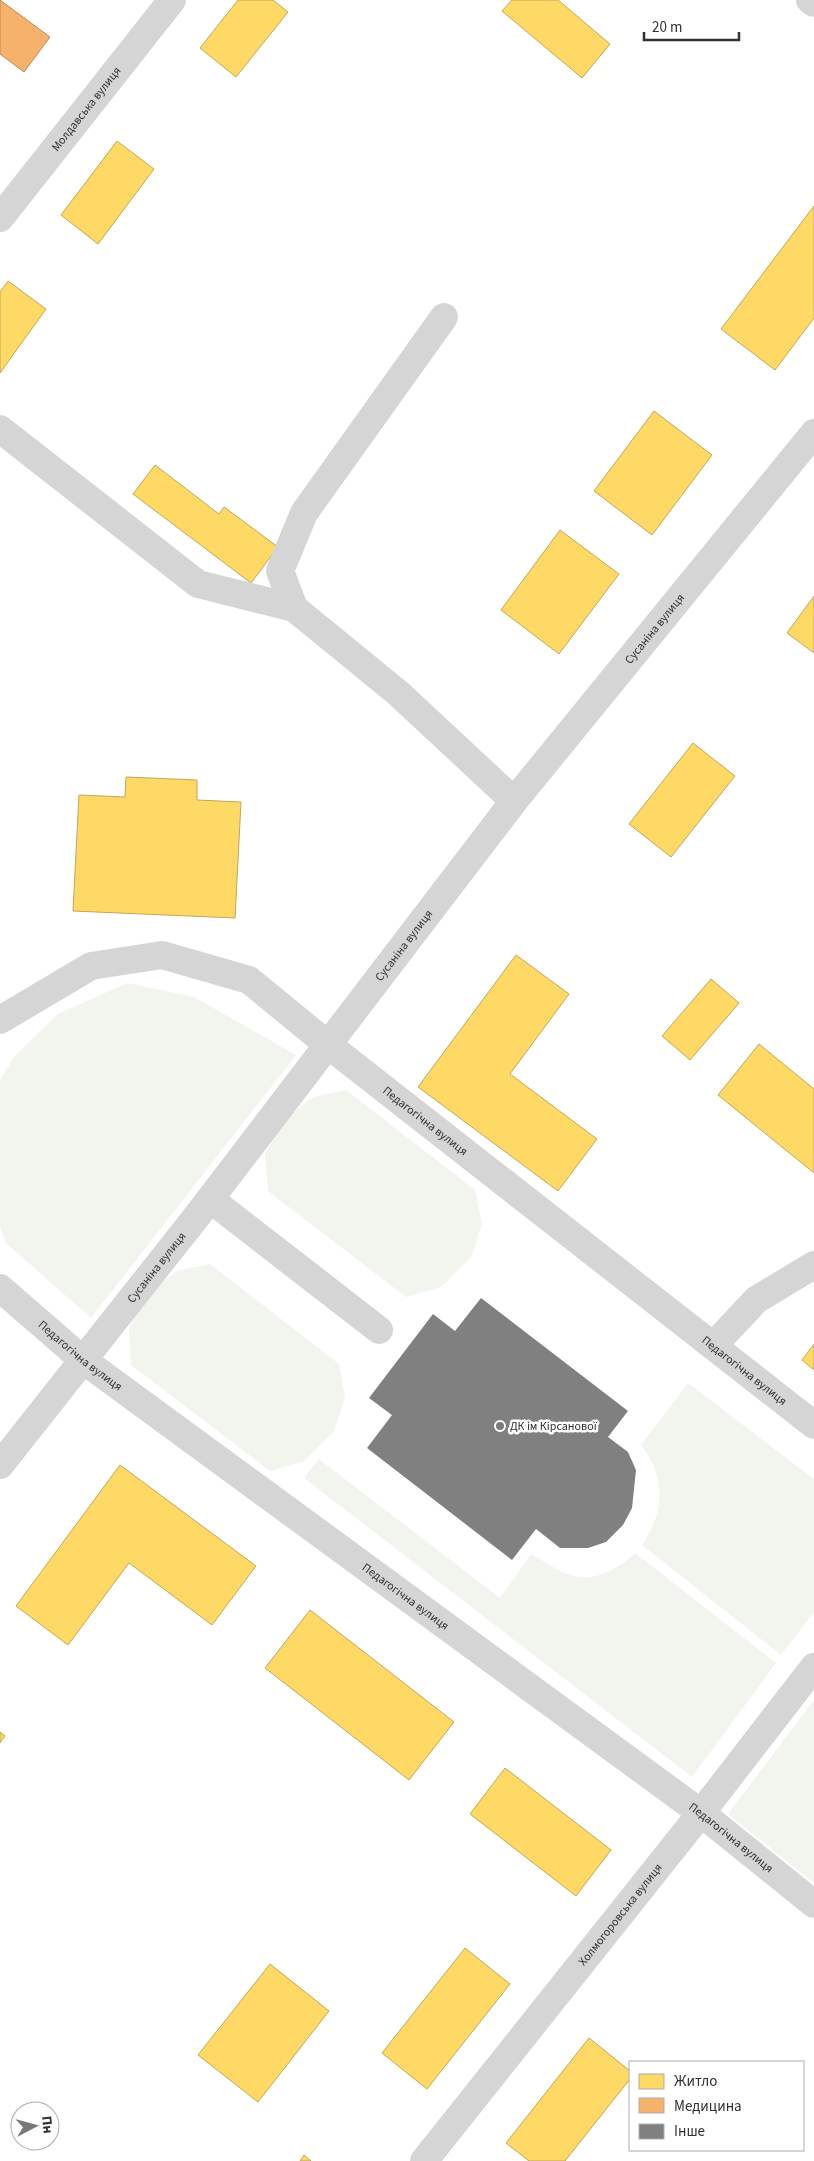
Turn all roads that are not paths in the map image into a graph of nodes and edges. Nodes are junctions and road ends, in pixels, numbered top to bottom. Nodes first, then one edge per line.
1 (172, 0) edge
2 (810, 0) edge
3 (814, 3) edge
4 (0, 218) edge
5 (444, 317) dead end
6 (0, 429) edge
7 (814, 433) edge
8 (294, 608) junction
9 (514, 801) junction
10 (0, 1019) edge
11 (327, 1044) junction
12 (210, 1198) junction
13 (814, 1265) edge
14 (0, 1288) edge
15 (379, 1330) dead end
16 (713, 1346) junction
17 (83, 1360) junction
18 (814, 1425) edge
19 (0, 1464) edge
20 (814, 1667) edge
21 (701, 1813) junction
22 (814, 1904) edge
23 (424, 2161) edge

1 - 4 street, Молдавська вулиця
2 - 3 street
5 - 8 street
6 - 8 street
7 - 9 street, Сусаніна вулиця
8 - 9 street
9 - 11 street, Сусаніна вулиця
10 - 11 street, Педагогічна вулиця
11 - 12 street, Сусаніна вулиця
11 - 16 street, Педагогічна вулиця
12 - 15 street
12 - 17 street, Сусаніна вулиця
13 - 16 street
14 - 17 street, Педагогічна вулиця
16 - 18 street, Педагогічна вулиця
17 - 19 street, Сусаніна вулиця
17 - 21 street, Педагогічна вулиця
20 - 21 street, Холмогоровська вулиця
21 - 22 street, Педагогічна вулиця
21 - 23 street, Холмогоровська вулиця

